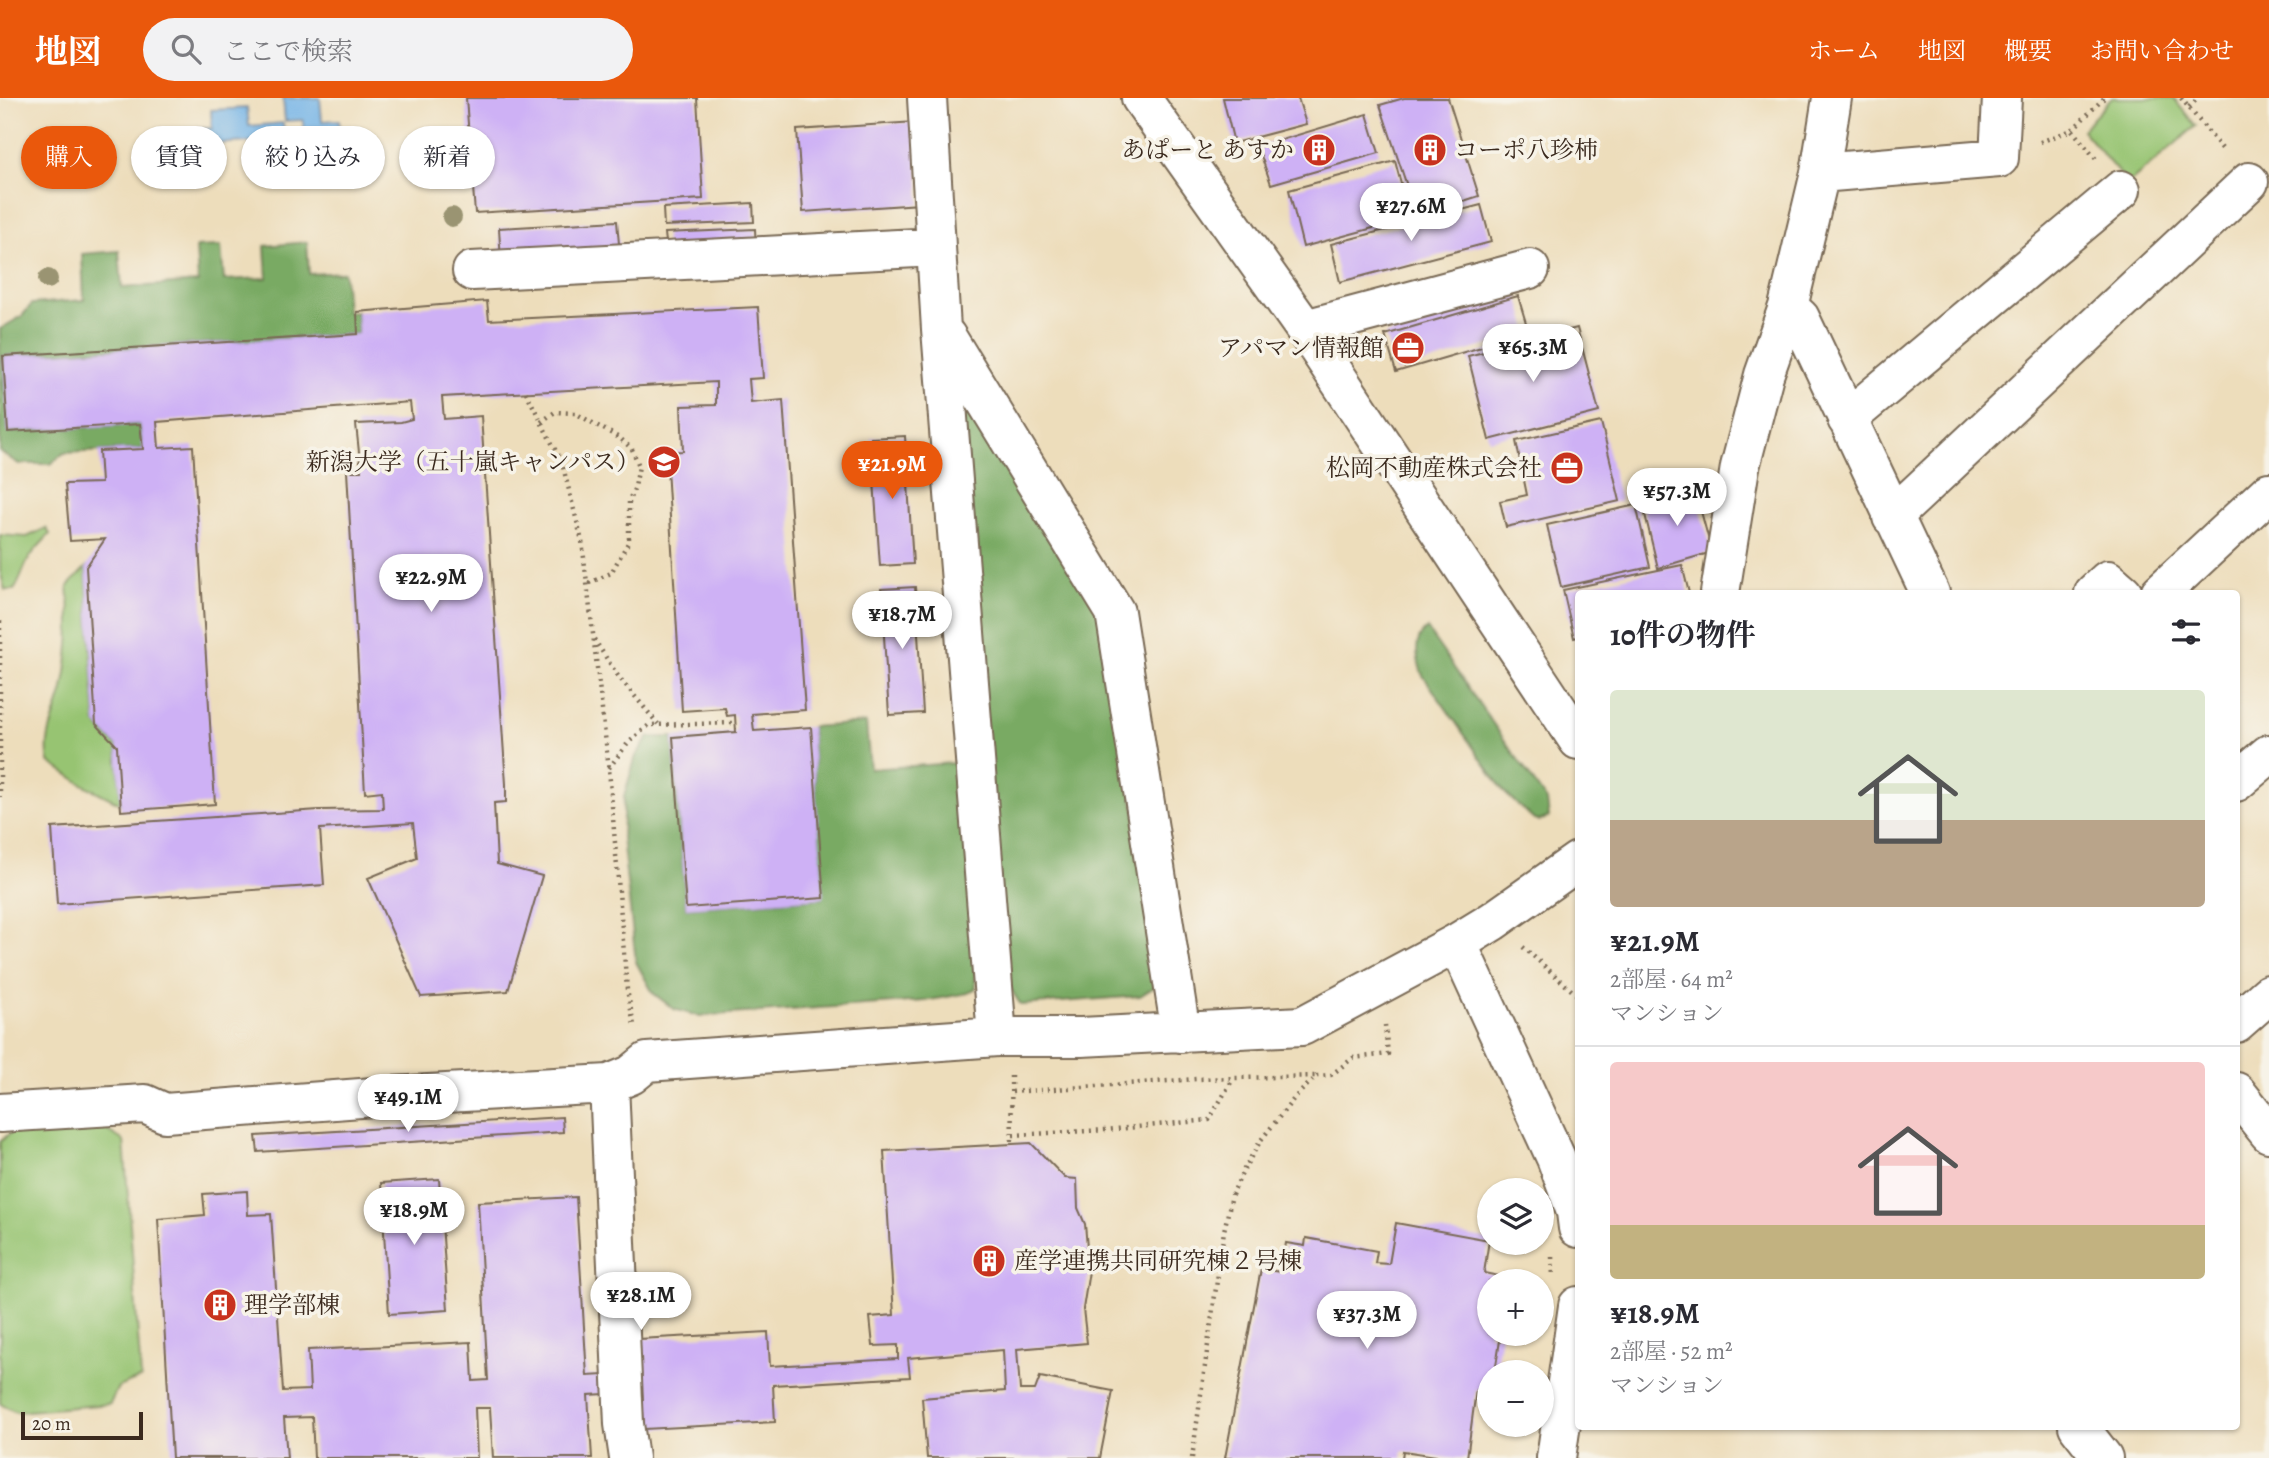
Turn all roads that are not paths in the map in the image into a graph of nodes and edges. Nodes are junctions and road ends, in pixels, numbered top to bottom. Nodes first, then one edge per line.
1 (927, 98) edge
2 (1141, 98) edge
3 (1832, 98) edge
4 (2002, 98) edge
5 (1820, 173) junction
6 (2249, 182) road end
7 (2121, 190) dead end
8 (936, 247) junction
9 (1530, 269) dead end
10 (472, 271) dead end
11 (1788, 307) junction
12 (941, 329) junction
13 (1305, 329) junction
14 (1847, 419) junction
15 (2269, 492) edge
16 (1892, 516) junction
17 (1720, 590) edge
18 (1929, 590) edge
19 (2097, 590) edge
20 (2120, 590) edge
21 (2163, 590) edge
22 (1575, 735) edge
23 (2269, 754) edge
24 (2240, 779) edge
25 (1575, 863) edge
26 (1457, 943) junction
27 (2269, 994) edge
28 (2240, 1019) edge
29 (1181, 1033) junction
30 (1004, 1037) junction
31 (609, 1084) junction
32 (2240, 1096) edge
33 (0, 1113) edge
34 (2269, 1133) edge
35 (1575, 1209) edge
36 (1575, 1327) edge
37 (2081, 1430) edge
38 (629, 1458) edge
39 (1556, 1458) edge
40 (2103, 1458) edge

1 - 8 street
2 - 13 street
3 - 5 street
4 - 5 street
5 - 11 street
6 - 16 street
7 - 14 street
8 - 10 street
8 - 12 street
9 - 13 street
11 - 14 street
11 - 17 street
12 - 29 street
12 - 30 street
13 - 22 street
14 - 16 street
15 - 21 street
16 - 18 street
19 - 20 street
23 - 24 street
25 - 26 street
26 - 29 street
26 - 35 street
27 - 28 street
29 - 30 street
30 - 31 street
31 - 33 street
31 - 38 street
32 - 34 street
36 - 39 street
37 - 40 street

